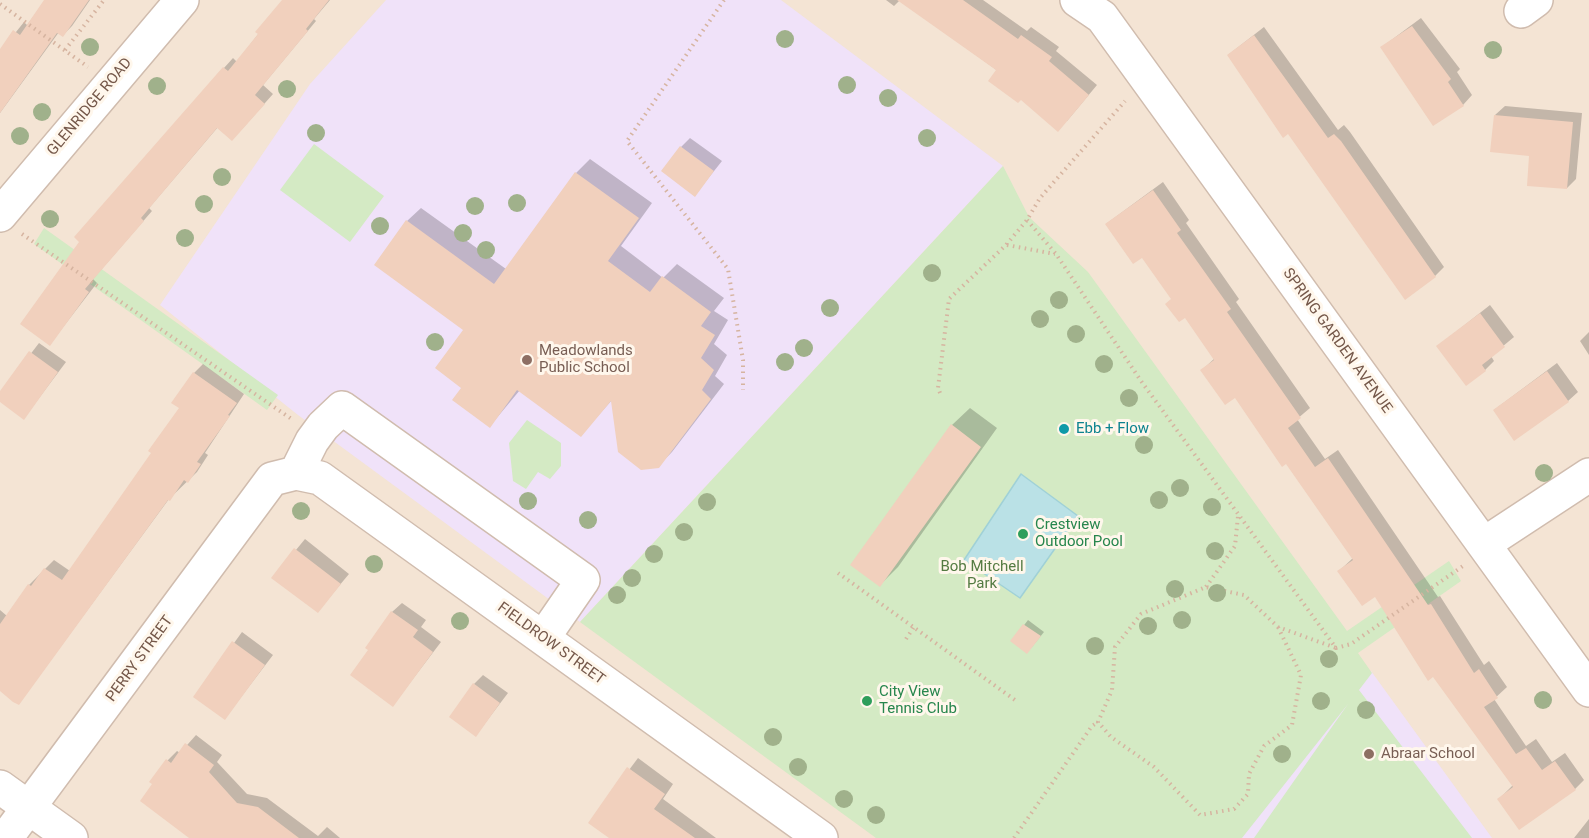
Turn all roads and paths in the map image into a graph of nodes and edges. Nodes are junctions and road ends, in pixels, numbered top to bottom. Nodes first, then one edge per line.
1 (104, 0) edge
2 (182, 0) edge
3 (724, 0) edge
4 (1077, 0) edge
5 (0, 4) edge
6 (65, 50) junction
7 (1145, 78) junction
8 (111, 83) junction
9 (9, 204) edge
10 (1027, 220) junction
11 (1006, 245) junction
12 (1056, 254) junction
13 (744, 390) dead end
14 (940, 393) dead end
15 (312, 441) junction
16 (1589, 475) edge
17 (284, 476) junction
18 (1238, 515) junction
19 (1484, 544) junction
20 (838, 573) dead end
21 (1206, 588) junction
22 (914, 627) junction
23 (1278, 627) junction
24 (543, 638) junction
25 (906, 639) dead end
26 (1336, 648) junction
27 (1589, 690) edge
28 (1015, 700) dead end
29 (1098, 722) junction
30 (0, 787) edge
31 (31, 809) junction
32 (6, 838) edge
33 (71, 838) edge
34 (821, 838) edge
35 (1014, 838) edge

1 - 6 path
2 - 8 street, GLENRIDGE ROAD
3 - 13 path
4 - 7 street, SPRING GARDEN AVENUE
5 - 6 path
6 - 8 path
7 - 10 path
7 - 19 street, SPRING GARDEN AVENUE
8 - 9 street, GLENRIDGE ROAD
9 - 15 path
10 - 11 path
10 - 12 path
11 - 12 path
11 - 14 path
12 - 18 path
15 - 17 street, PERRY STREET
15 - 24 street, PERRY STREET
16 - 19 street
17 - 24 street, FIELDROW STREET
17 - 31 street, PERRY STREET
18 - 21 path
18 - 26 path
19 - 26 path
19 - 27 street, SPRING GARDEN AVENUE
20 - 22 path
21 - 23 path
21 - 29 path
22 - 25 path
22 - 28 path
23 - 26 path
23 - 29 path
24 - 34 street, FIELDROW STREET
29 - 35 path
30 - 31 street
31 - 32 street, PERRY STREET
31 - 33 street

